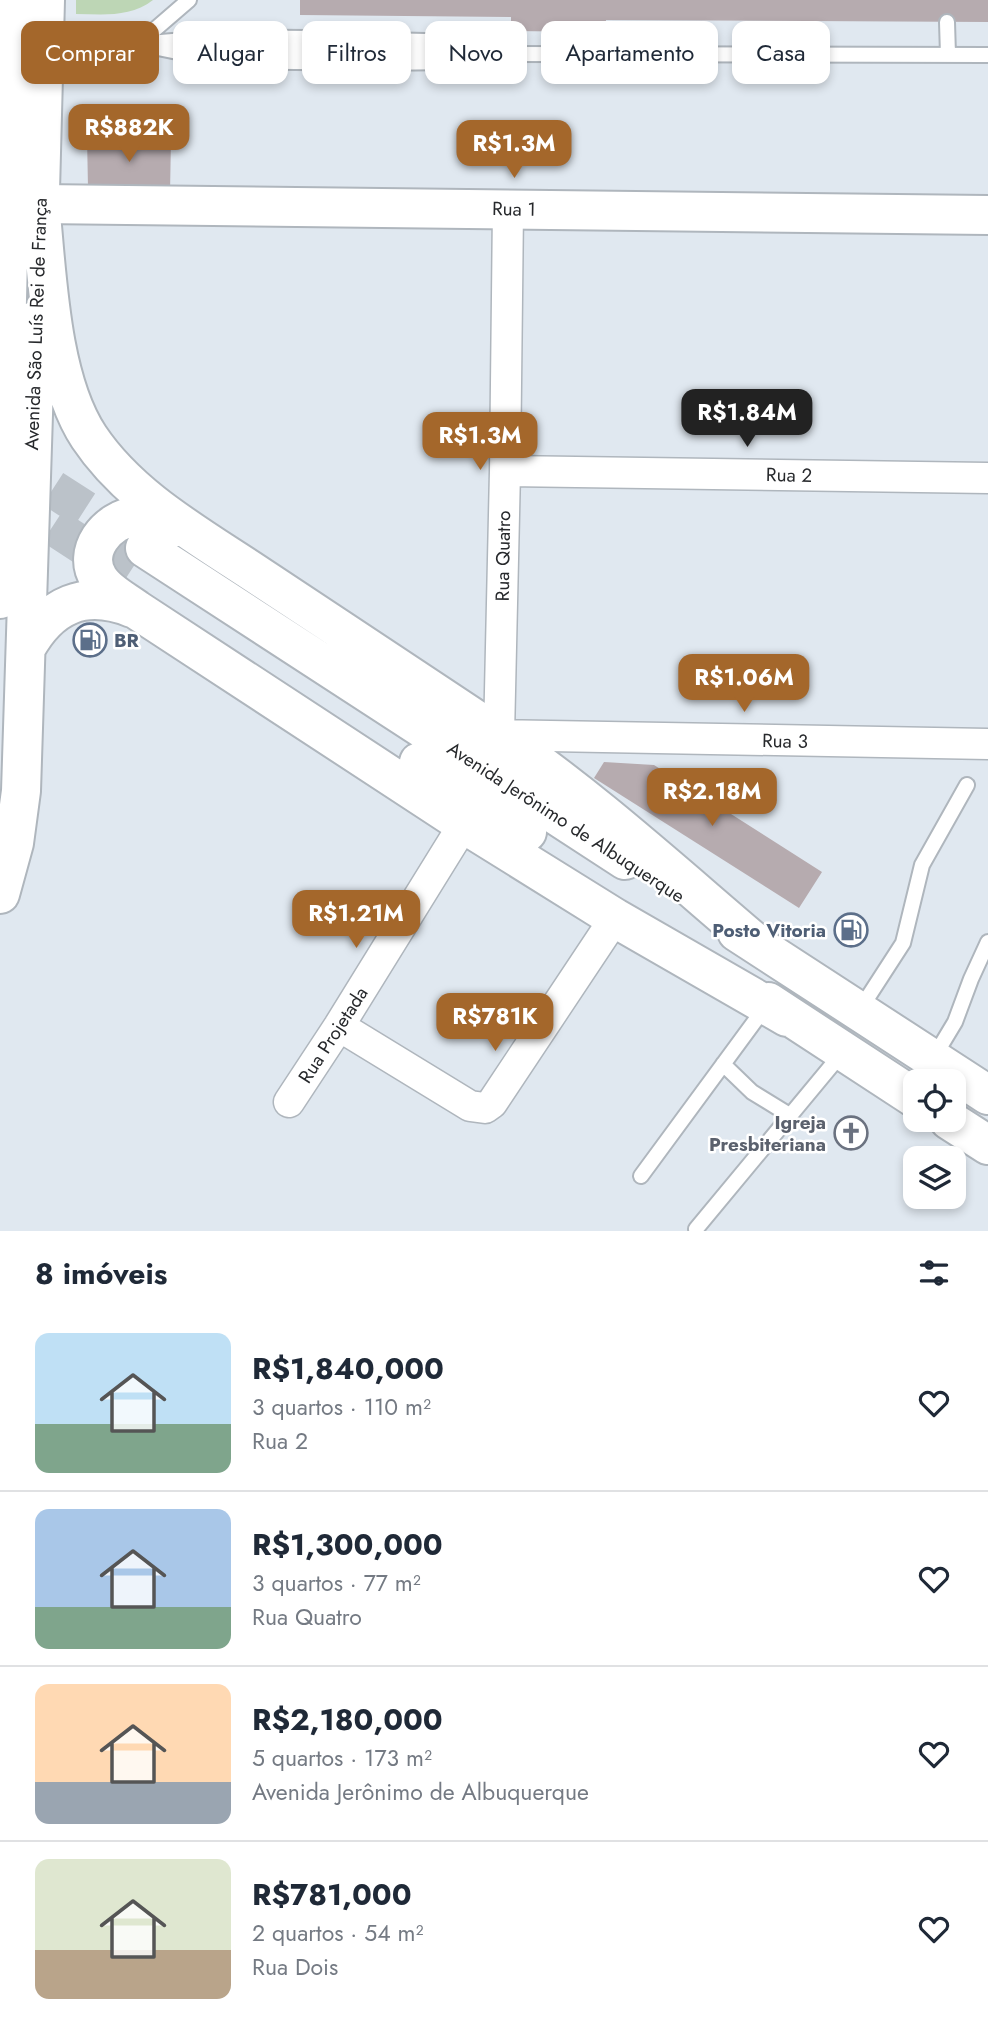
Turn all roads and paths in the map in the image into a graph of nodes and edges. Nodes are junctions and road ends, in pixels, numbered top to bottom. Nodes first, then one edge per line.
1 (14, 0) edge
2 (45, 0) edge
3 (60, 0) edge
4 (189, 0) edge
5 (45, 21) edge
6 (52, 21) edge
7 (947, 22) dead end
8 (159, 26) edge
9 (425, 41) edge
10 (159, 42) edge
11 (159, 48) edge
12 (527, 54) edge
13 (948, 55) junction
14 (988, 55) edge
15 (425, 62) edge
16 (43, 84) edge
17 (40, 204) junction
18 (508, 209) junction
19 (988, 215) edge
20 (3, 290) edge
21 (505, 471) junction
22 (988, 478) edge
23 (208, 542) junction
24 (137, 578) junction
25 (0, 599) edge
26 (26, 648) junction
27 (499, 735) junction
28 (988, 744) edge
29 (967, 785) dead end
30 (464, 824) junction
31 (0, 894) edge
32 (615, 918) junction
33 (988, 942) edge
34 (759, 946) junction
35 (777, 1010) junction
36 (859, 1012) junction
37 (340, 1026) junction
38 (843, 1052) junction
39 (933, 1059) junction
40 (723, 1064) junction
41 (903, 1090) edge
42 (988, 1095) edge
43 (289, 1102) dead end
44 (791, 1116) junction
45 (966, 1131) edge
46 (988, 1145) edge
47 (641, 1177) dead end
48 (696, 1229) dead end

1 - 20 main road, Avenida São Luís Rei de França
2 - 5 main road, Avenida São Luís Rei de França
3 - 6 lane
4 - 8 lane
7 - 13 lane
9 - 10 lane
11 - 15 lane
12 - 13 lane
13 - 14 lane
16 - 17 main road, Avenida São Luís Rei de França
17 - 18 main road, Rua 1
17 - 23 main road
17 - 26 main road, Avenida São Luís Rei de França
18 - 19 main road, Rua 1
18 - 21 street, Rua Quatro
20 - 25 main road, Avenida São Luís Rei de França
21 - 22 street, Rua 2
21 - 27 street, Rua Quatro
23 - 24 main road
23 - 27 main road
24 - 26 main road
24 - 30 main road
24 - 34 main road, Avenida Jerônimo de Albuquerque
24 - 35 main road, Avenida Jerônimo de Albuquerque
26 - 31 main road, Avenida São Luís Rei de França
27 - 28 street, Rua 3
27 - 34 main road
29 - 36 lane
30 - 32 main road
30 - 37 street, Rua Projetada
32 - 35 main road
32 - 37 street
33 - 39 lane
34 - 36 main road, Avenida Jerônimo de Albuquerque
35 - 38 main road, Avenida Jerônimo de Albuquerque
35 - 40 lane
36 - 39 main road, Avenida Jerônimo de Albuquerque
37 - 43 street, Rua Projetada
38 - 41 main road, Avenida Jerônimo de Albuquerque
38 - 44 lane
39 - 42 main road, Avenida Jerônimo de Albuquerque
40 - 44 lane
40 - 47 lane
44 - 48 lane
45 - 46 main road

